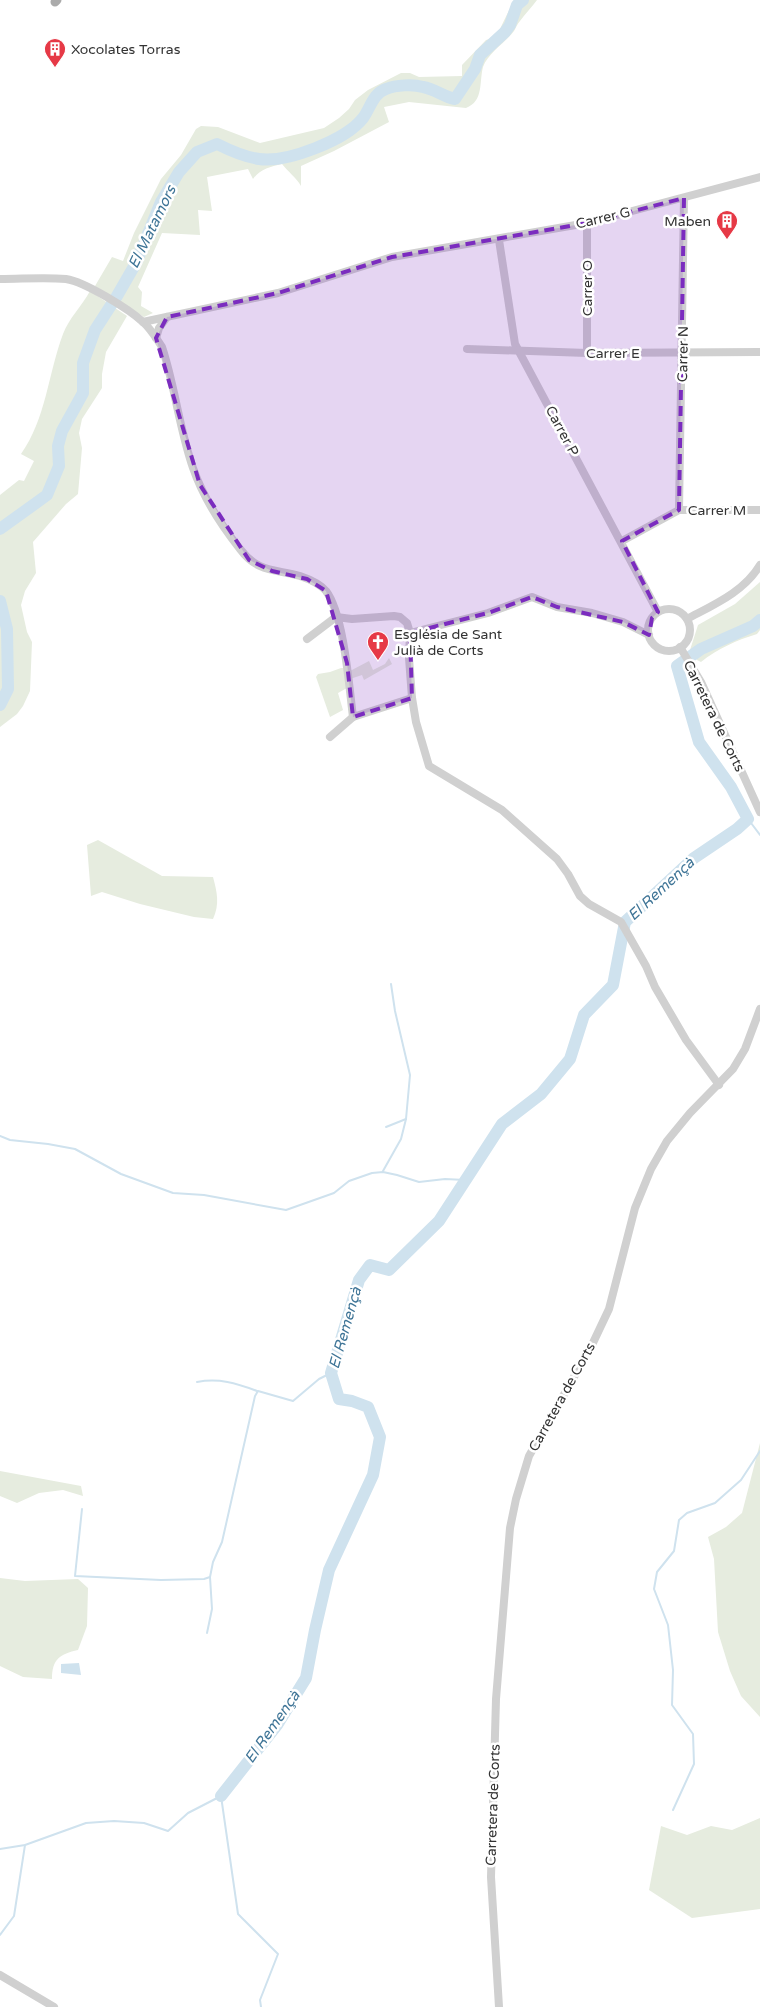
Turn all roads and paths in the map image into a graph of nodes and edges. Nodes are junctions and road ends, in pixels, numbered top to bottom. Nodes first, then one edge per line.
1 (760, 177) edge
2 (684, 198) junction
3 (587, 223) junction
4 (499, 240) junction
5 (0, 279) edge
6 (167, 317) junction
7 (140, 320) junction
8 (156, 338) junction
9 (760, 348) edge
10 (467, 349) dead end
11 (519, 350) junction
12 (683, 352) junction
13 (759, 352) edge
14 (588, 353) junction
15 (760, 359) edge
16 (680, 510) junction
17 (760, 510) edge
18 (622, 541) junction
19 (760, 565) edge
20 (658, 612) junction
21 (336, 617) junction
22 (686, 619) junction
23 (410, 633) junction
24 (649, 635) junction
25 (307, 639) dead end
26 (680, 647) junction
27 (412, 698) junction
28 (353, 716) junction
29 (330, 737) dead end
30 (760, 812) edge
31 (760, 1009) edge
32 (719, 1085) junction
33 (0, 1975) edge
34 (54, 2007) edge
35 (499, 2007) edge

1 - 2 street, Carrer G
2 - 3 street, Carrer G
2 - 12 street, Carrer N
3 - 4 street, Carrer G
3 - 14 street, Carrer O
4 - 6 street, Carrer G
4 - 11 street, Carrer P
5 - 7 street
6 - 7 street, Carrer G
6 - 8 street
7 - 8 street
8 - 21 street
9 - 13 street
10 - 11 street, Carrer E
11 - 14 street, Carrer E
11 - 18 street, Carrer P
12 - 13 street, Carrer E
12 - 14 street, Carrer E
12 - 16 street, Carrer N
13 - 15 street
16 - 17 street, Carrer M
16 - 18 street, Carrer M
18 - 20 street, Carrer P
19 - 22 street
20 - 22 street
20 - 24 street
21 - 23 street
21 - 25 street
21 - 28 street
22 - 26 street
23 - 24 street
23 - 27 street
24 - 26 street
26 - 30 street, Carretera de Corts
27 - 28 street
27 - 32 street
28 - 29 street
31 - 32 street, Carretera de Corts
32 - 35 street, Carretera de Corts
33 - 34 street

